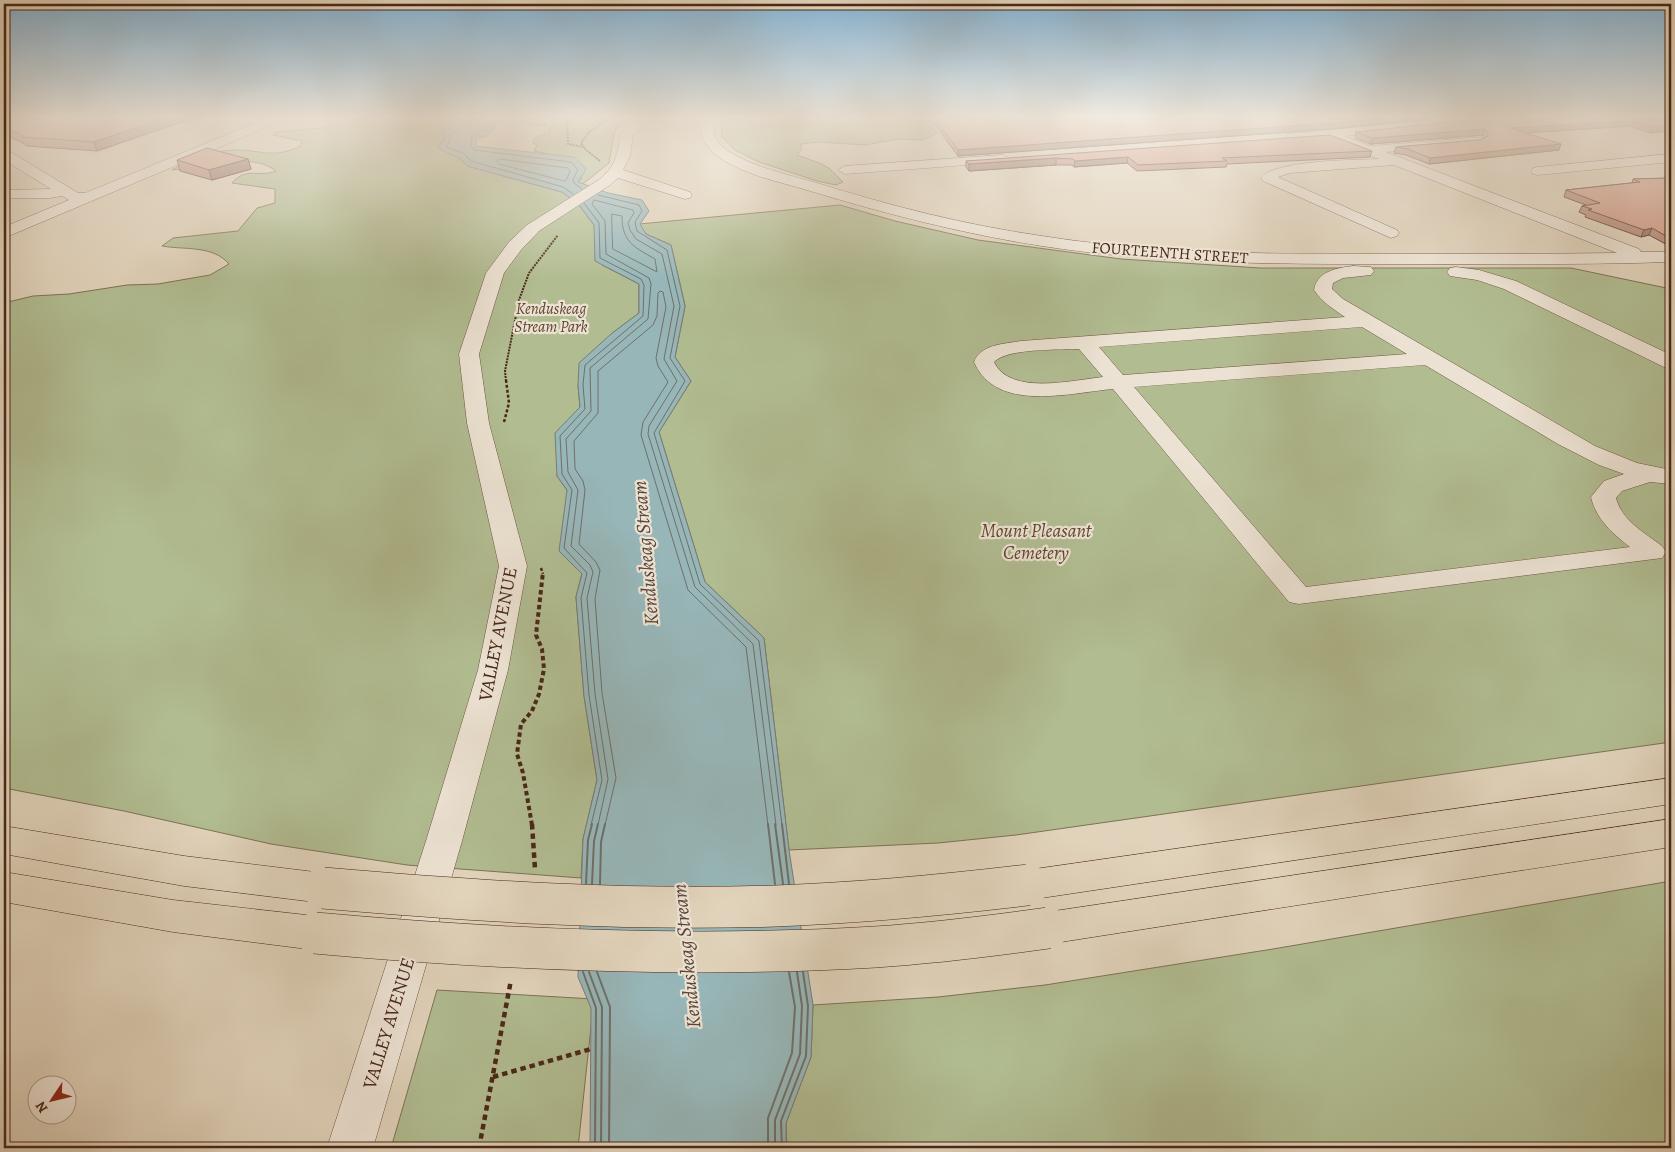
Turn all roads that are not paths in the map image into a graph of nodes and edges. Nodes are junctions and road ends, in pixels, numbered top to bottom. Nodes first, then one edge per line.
1 (35, 173) edge
2 (147, 173) edge
3 (614, 173) edge
4 (770, 173) edge
5 (1276, 173) edge
6 (1426, 173) edge
7 (610, 177) junction
8 (66, 191) junction
9 (4, 194) edge
10 (685, 195) dead end
11 (87, 198) junction
12 (4, 233) edge
13 (1392, 233) dead end
14 (1671, 257) edge
15 (1647, 258) junction
16 (1671, 268) edge
17 (1366, 322) junction
18 (1085, 343) junction
19 (1428, 359) junction
20 (1671, 363) edge
21 (1118, 382) junction
22 (1660, 475) edge
23 (1671, 791) edge
24 (1671, 833) edge
25 (4, 840) edge
26 (4, 887) edge
27 (350, 1148) edge

1 - 8 street
2 - 11 street
3 - 7 street
4 - 15 street, FOURTEENTH STREET
5 - 13 street
6 - 15 street
7 - 10 street
7 - 27 street, VALLEY AVENUE
8 - 9 street
8 - 11 street
11 - 12 street
14 - 15 street, FOURTEENTH STREET
15 - 16 street
17 - 18 street
17 - 19 street
17 - 20 street
18 - 21 street
18 - 21 street
19 - 21 street
19 - 22 street
21 - 22 street
23 - 25 highway, bridge
24 - 26 highway, bridge

